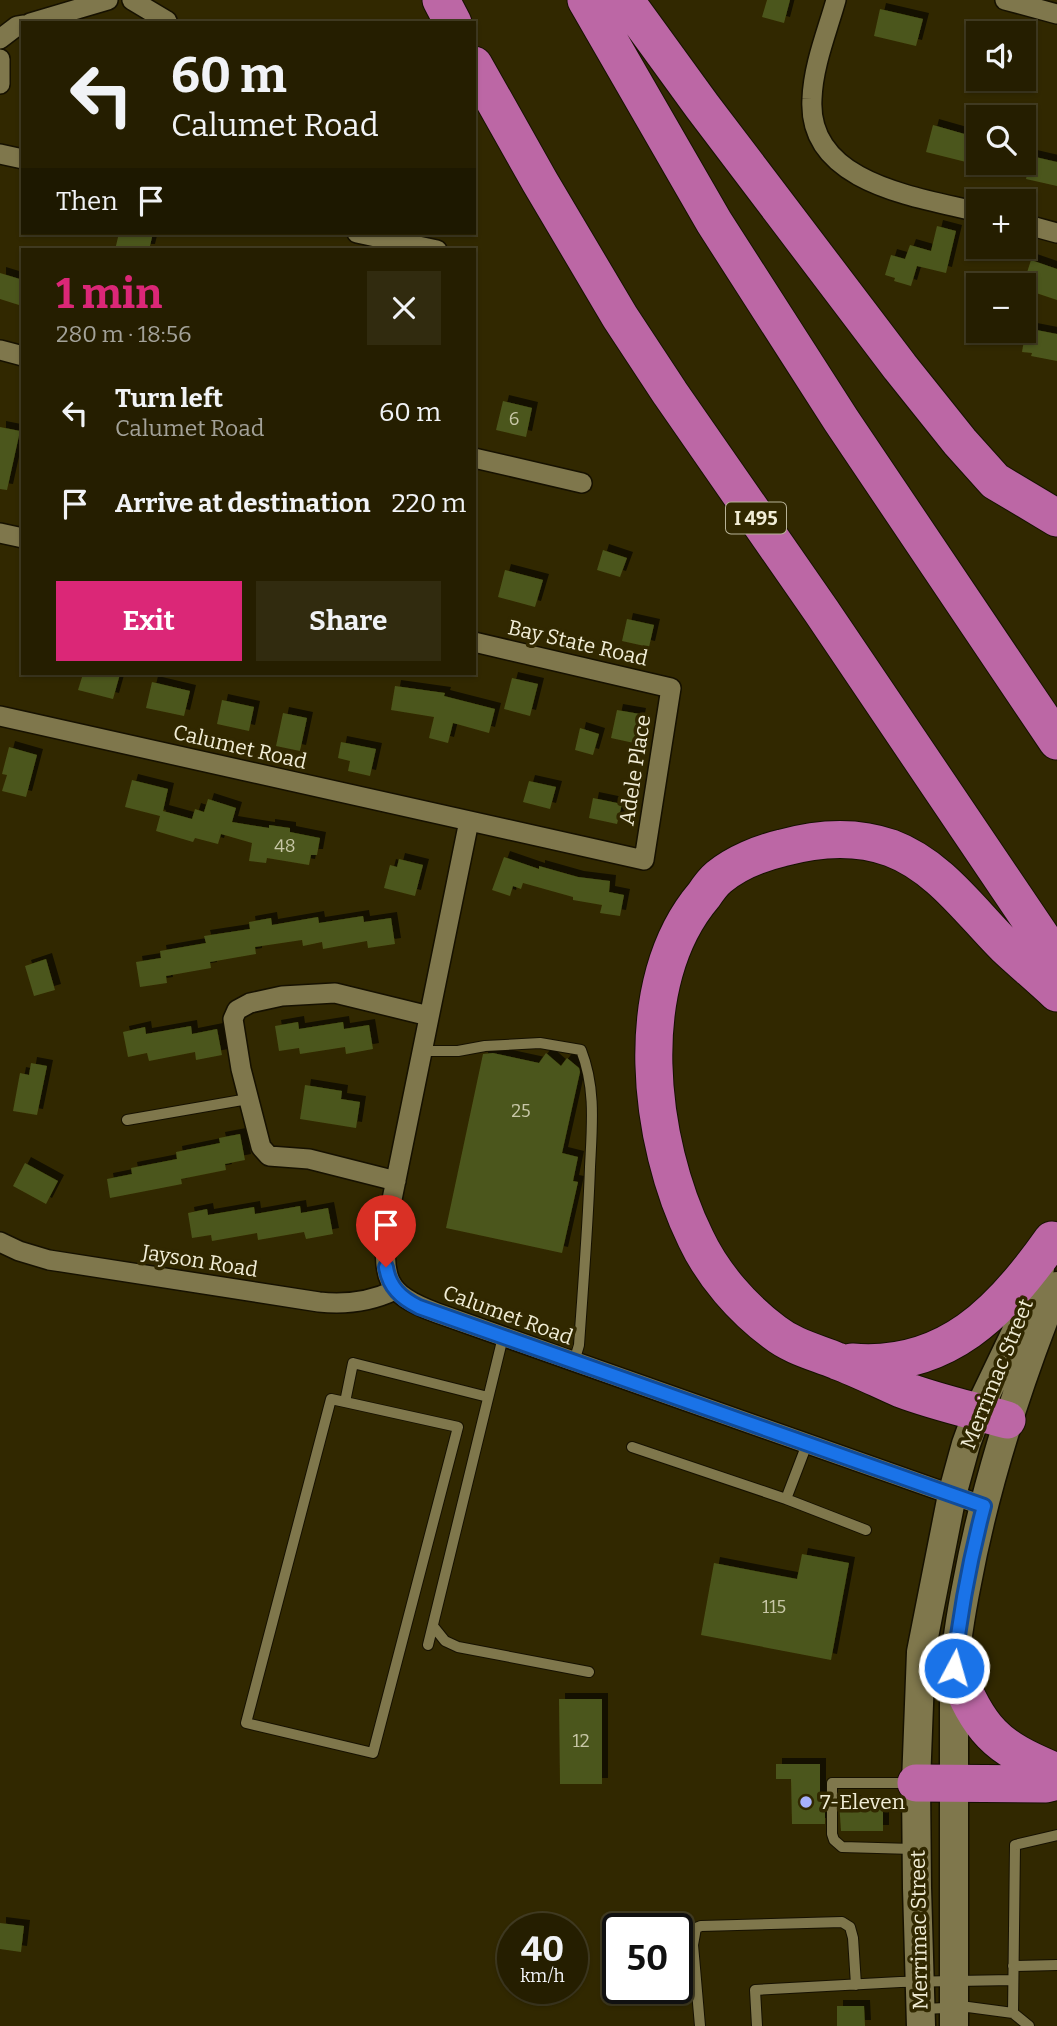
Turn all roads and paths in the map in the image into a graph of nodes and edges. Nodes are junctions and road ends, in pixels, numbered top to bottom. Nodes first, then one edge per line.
1 (108, 0) edge
2 (132, 0) edge
3 (441, 0) edge
4 (586, 0) edge
5 (625, 0) edge
6 (836, 0) edge
7 (1004, 0) edge
8 (1057, 15) edge
9 (37, 21) edge
10 (167, 21) dead end
11 (452, 21) edge
12 (21, 25) edge
13 (0, 39) edge
14 (0, 59) edge
15 (476, 69) edge
16 (0, 84) edge
17 (0, 154) edge
18 (21, 159) edge
19 (966, 209) edge
20 (1036, 227) edge
21 (1057, 233) edge
22 (366, 235) edge
23 (428, 248) edge
24 (0, 350) edge
25 (21, 355) edge
26 (476, 458) edge
27 (582, 483) dead end
28 (1057, 518) edge
29 (0, 533) edge
30 (21, 538) edge
31 (476, 642) edge
32 (671, 688) joint
33 (0, 716) edge
34 (1057, 741) edge
35 (469, 821) junction
36 (644, 860) joint
37 (1057, 960) edge
38 (1057, 993) edge
39 (429, 1016) junction
40 (422, 1051) junction
41 (248, 1099) junction
42 (127, 1120) dead end
43 (396, 1181) junction
44 (1054, 1233) edge
45 (0, 1242) edge
46 (1057, 1286) edge
47 (395, 1290) junction
48 (503, 1337) junction
49 (836, 1360) junction
50 (574, 1362) junction
51 (488, 1397) junction
52 (345, 1402) junction
53 (993, 1416) junction
54 (807, 1444) junction
55 (632, 1447) dead end
56 (952, 1495) junction
57 (786, 1499) junction
58 (984, 1506) junction
59 (866, 1530) dead end
60 (433, 1626) junction
61 (428, 1645) dead end
62 (954, 1668) junction
63 (589, 1672) dead end
64 (1057, 1772) edge
65 (1057, 1781) edge
66 (916, 1783) junction
67 (953, 1783) junction
68 (1057, 1835) edge
69 (917, 1849) junction
70 (1057, 1965) edge
71 (1013, 1966) junction
72 (1013, 1980) junction
73 (856, 1985) junction
74 (920, 2005) edge
75 (953, 2005) edge
76 (1013, 2013) junction
77 (699, 2026) edge
78 (757, 2026) edge
79 (1029, 2026) edge

1 - 9 street
2 - 10 street
3 - 11 highway
4 - 34 highway
5 - 28 highway
6 - 19 street
7 - 8 street
12 - 13 street
14 - 16 street
15 - 37 highway, I 495
17 - 18 street
20 - 21 street
22 - 23 street
24 - 25 street
26 - 27 street
29 - 30 street
31 - 32 street, Bay State Road
32 - 36 street, Adele Place
33 - 35 street, Calumet Road
35 - 36 street, Calumet Road
35 - 39 street
38 - 49 highway
39 - 40 street
39 - 41 street
40 - 43 street
40 - 50 lane
41 - 42 lane
41 - 43 street
43 - 47 street
44 - 49 highway
44 - 53 main road, Merrimac Street
45 - 47 street, Jayson Road
46 - 53 main road, Merrimac Street
47 - 48 street, Calumet Road
48 - 50 street, Calumet Road
48 - 51 lane
49 - 53 highway
50 - 54 street, Calumet Road
51 - 52 lane
51 - 60 lane
52 - 52 lane
53 - 56 main road, Merrimac Street
53 - 58 main road, Merrimac Street
54 - 56 street, Calumet Road
54 - 57 lane
55 - 57 lane
56 - 58 street, Calumet Road
56 - 66 main road, Merrimac Street
57 - 59 lane
58 - 62 main road, Merrimac Street
60 - 61 lane
60 - 63 lane
62 - 64 highway
62 - 67 main road, Merrimac Street
65 - 67 highway
66 - 67 highway
66 - 69 main road, Merrimac Street
66 - 69 lane
67 - 75 main road, Merrimac Street
68 - 71 lane
69 - 74 main road, Merrimac Street
70 - 71 lane
71 - 72 lane
72 - 75 lane
72 - 76 lane
73 - 74 lane
73 - 77 lane
73 - 78 lane
74 - 75 lane
74 - 75 lane
75 - 76 lane
76 - 79 lane

